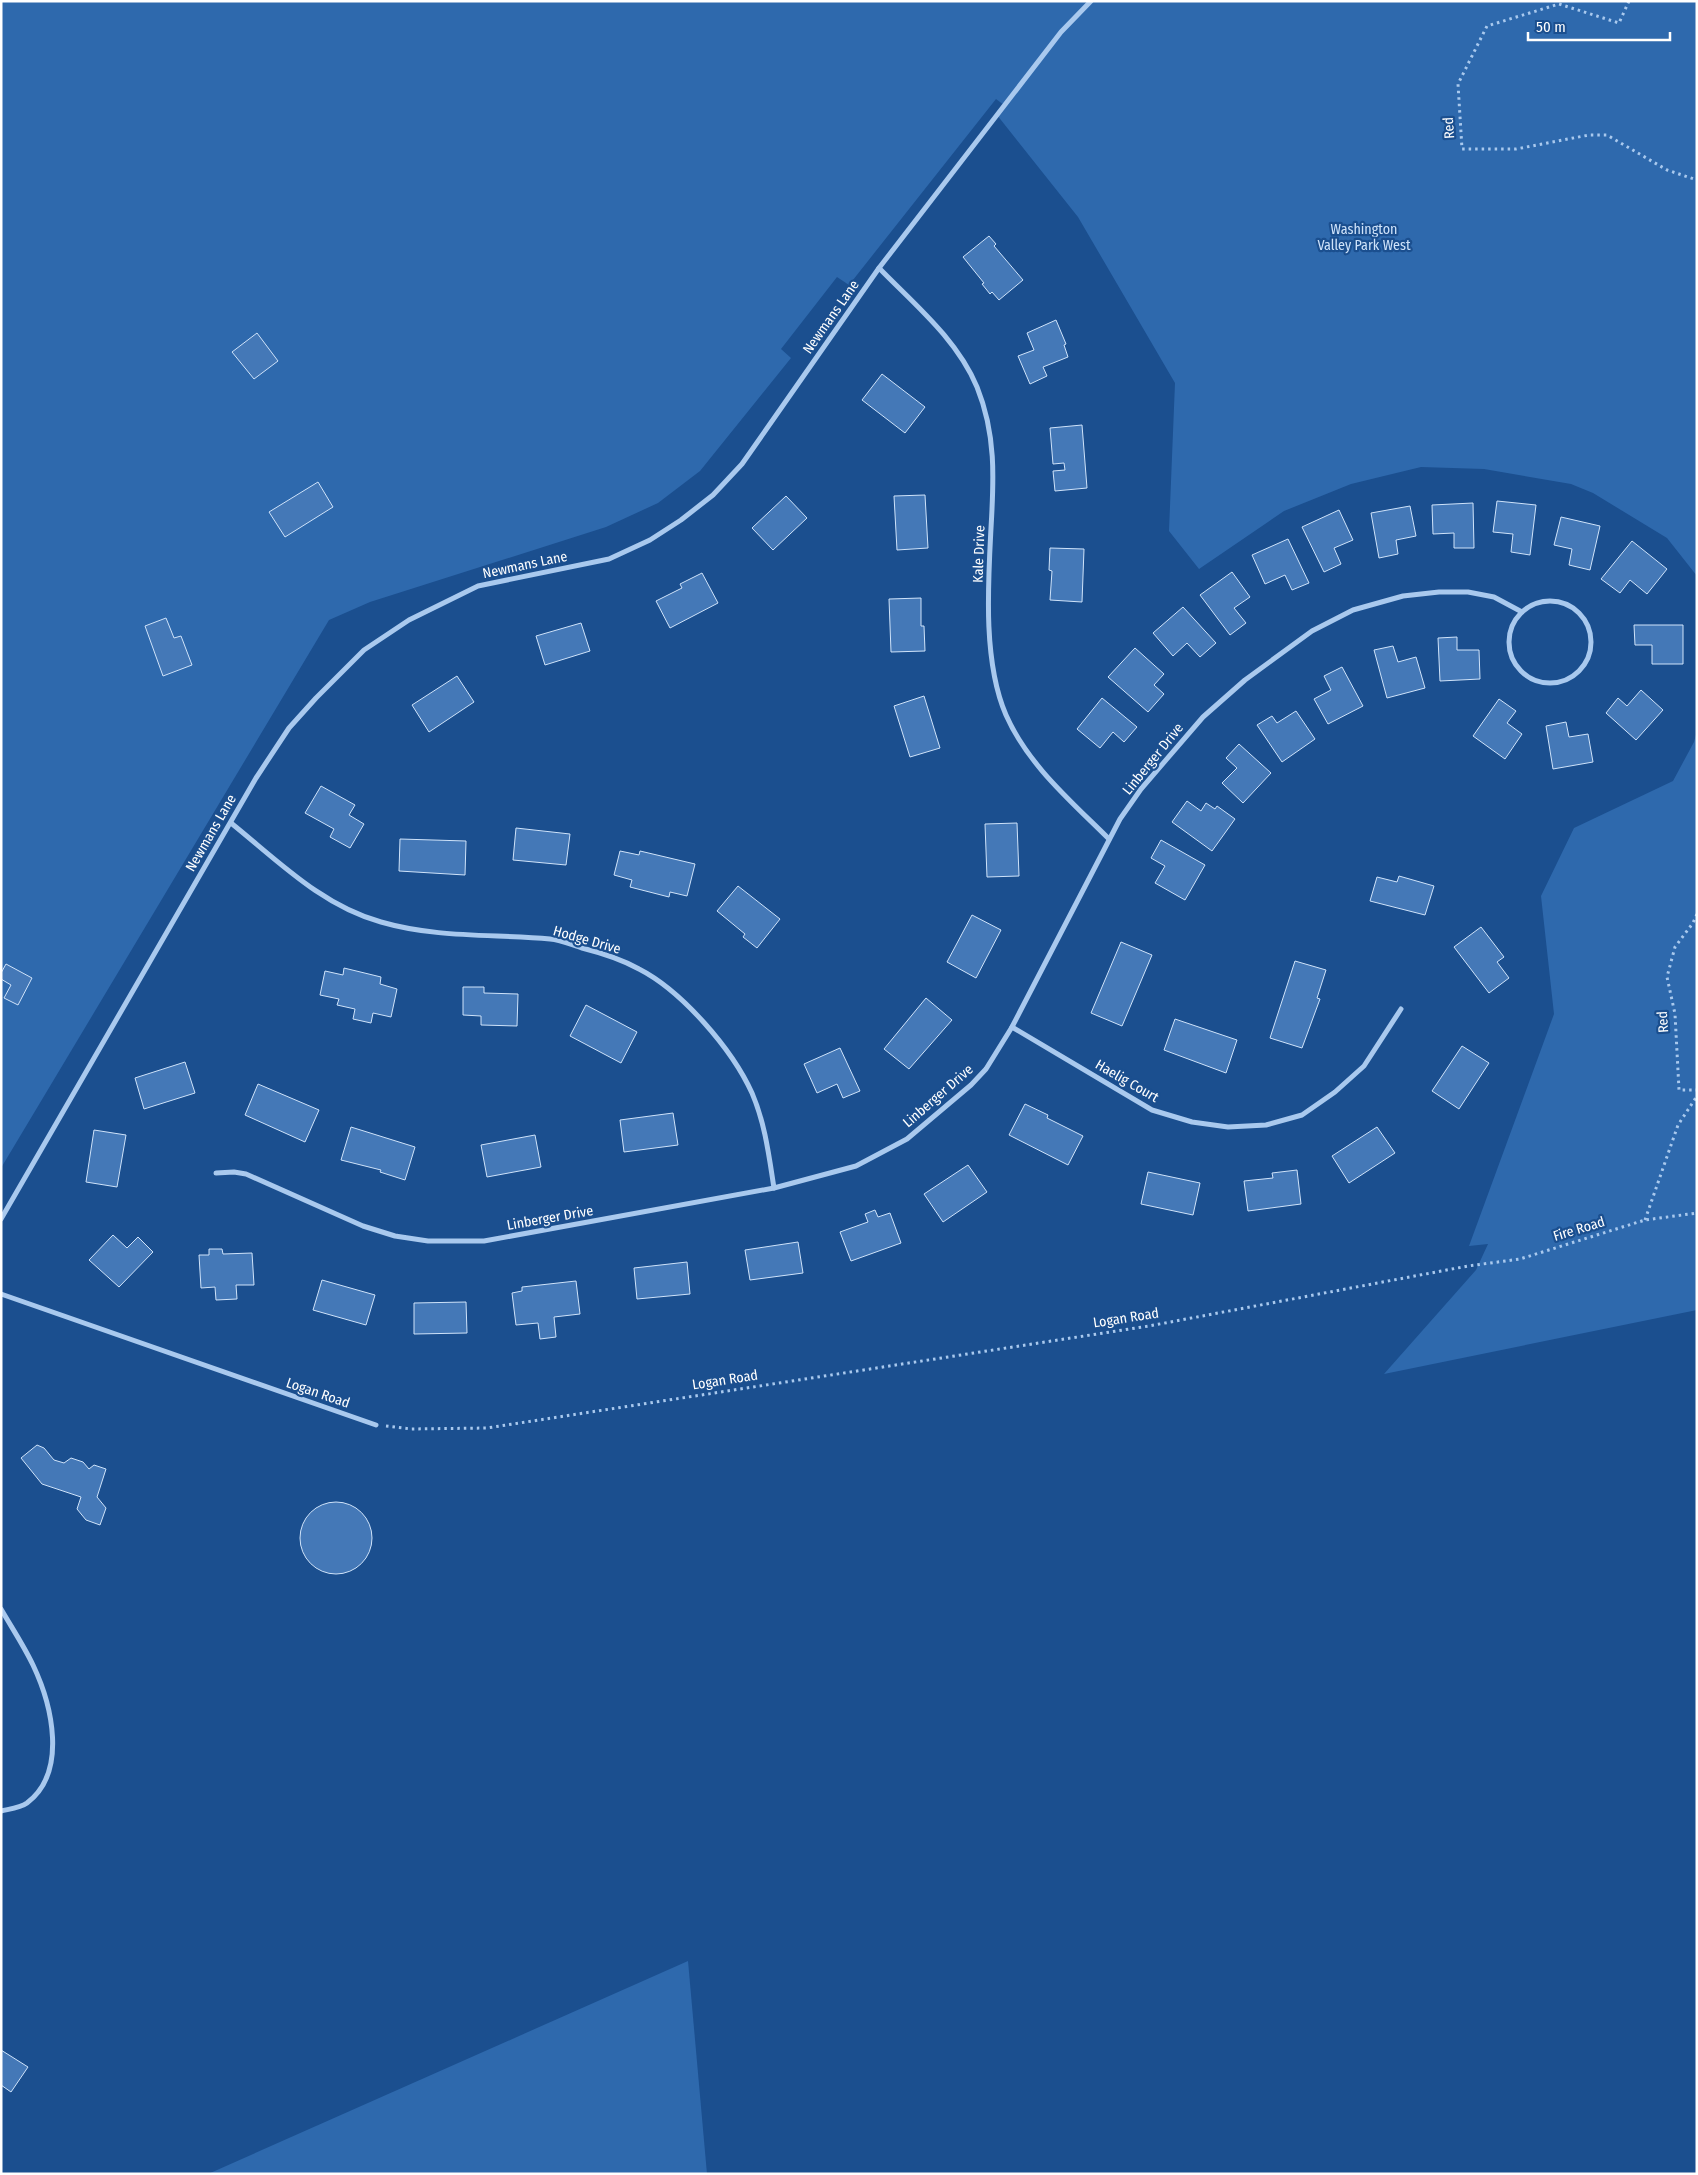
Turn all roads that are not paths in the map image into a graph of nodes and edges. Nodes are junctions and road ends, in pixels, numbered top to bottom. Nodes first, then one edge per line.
1 (1091, 1) edge
2 (879, 268) junction
3 (1522, 612) junction
4 (230, 823) junction
5 (1109, 839) junction
6 (1401, 1009) dead end
7 (1012, 1027) junction
8 (216, 1173) dead end
9 (774, 1188) junction
10 (1, 1219) edge
11 (1, 1294) edge
12 (376, 1425) road end
13 (1, 1609) edge
14 (1, 1811) edge

1 - 2 street, Newmans Lane
2 - 4 street, Newmans Lane
2 - 5 street, Kale Drive
3 - 3 street
3 - 5 street, Linberger Drive
4 - 9 street, Hodge Drive
4 - 10 street, Newmans Lane
5 - 7 street, Linberger Drive
6 - 7 street, Haelig Court
7 - 9 street, Linberger Drive
8 - 9 street, Linberger Drive
11 - 12 street, Logan Road
13 - 14 street

